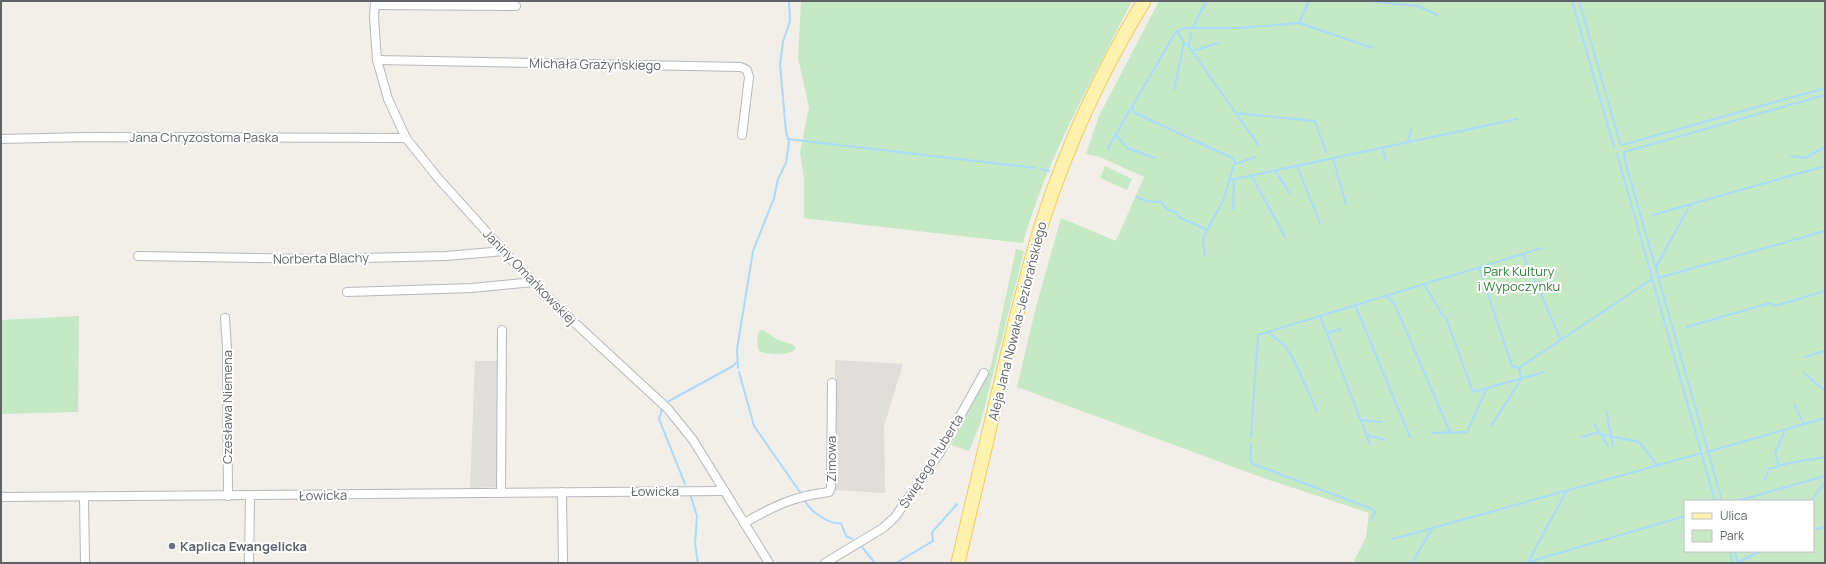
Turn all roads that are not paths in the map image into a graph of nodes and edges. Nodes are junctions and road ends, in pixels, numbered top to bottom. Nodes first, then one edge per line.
1 (1144, 1) edge
2 (375, 3) edge
3 (516, 6) dead end
4 (378, 60) junction
5 (742, 135) dead end
6 (406, 138) junction
7 (1, 139) edge
8 (504, 251) junction
9 (138, 256) dead end
10 (533, 282) junction
11 (347, 292) dead end
12 (225, 318) dead end
13 (502, 330) dead end
14 (984, 373) dead end
15 (832, 383) dead end
16 (724, 491) junction
17 (501, 492) junction
18 (562, 492) junction
19 (228, 496) junction
20 (250, 496) junction
21 (1, 497) edge
22 (84, 497) junction
23 (744, 523) junction
24 (250, 562) edge
25 (85, 563) edge
26 (563, 563) edge
27 (769, 563) edge
28 (825, 563) edge
29 (958, 563) edge

1 - 29 main road, Aleja Jana Nowaka-Jeziorańskiego
2 - 3 street
2 - 4 street, Janiny Omańkowskiej
4 - 5 street, Michała Grażyńskiego
4 - 6 street, Janiny Omańkowskiej
6 - 7 street, Jana Chryzostoma Paska
6 - 8 street, Janiny Omańkowskiej
8 - 9 street, Norberta Blachy
8 - 10 street, Janiny Omańkowskiej
10 - 11 street
10 - 16 street, Janiny Omańkowskiej
12 - 19 street, Czesława Niemena
13 - 17 street
14 - 28 street, Świętego Huberta
15 - 23 street, Zimowa
16 - 18 street, Łowicka
16 - 23 street, Janiny Omańkowskiej
17 - 18 street, Łowicka
17 - 20 street, Łowicka
18 - 26 street
19 - 20 street, Łowicka
19 - 22 street, Łowicka
20 - 24 street
21 - 22 street, Łowicka
22 - 25 street
23 - 27 street, Janiny Omańkowskiej

